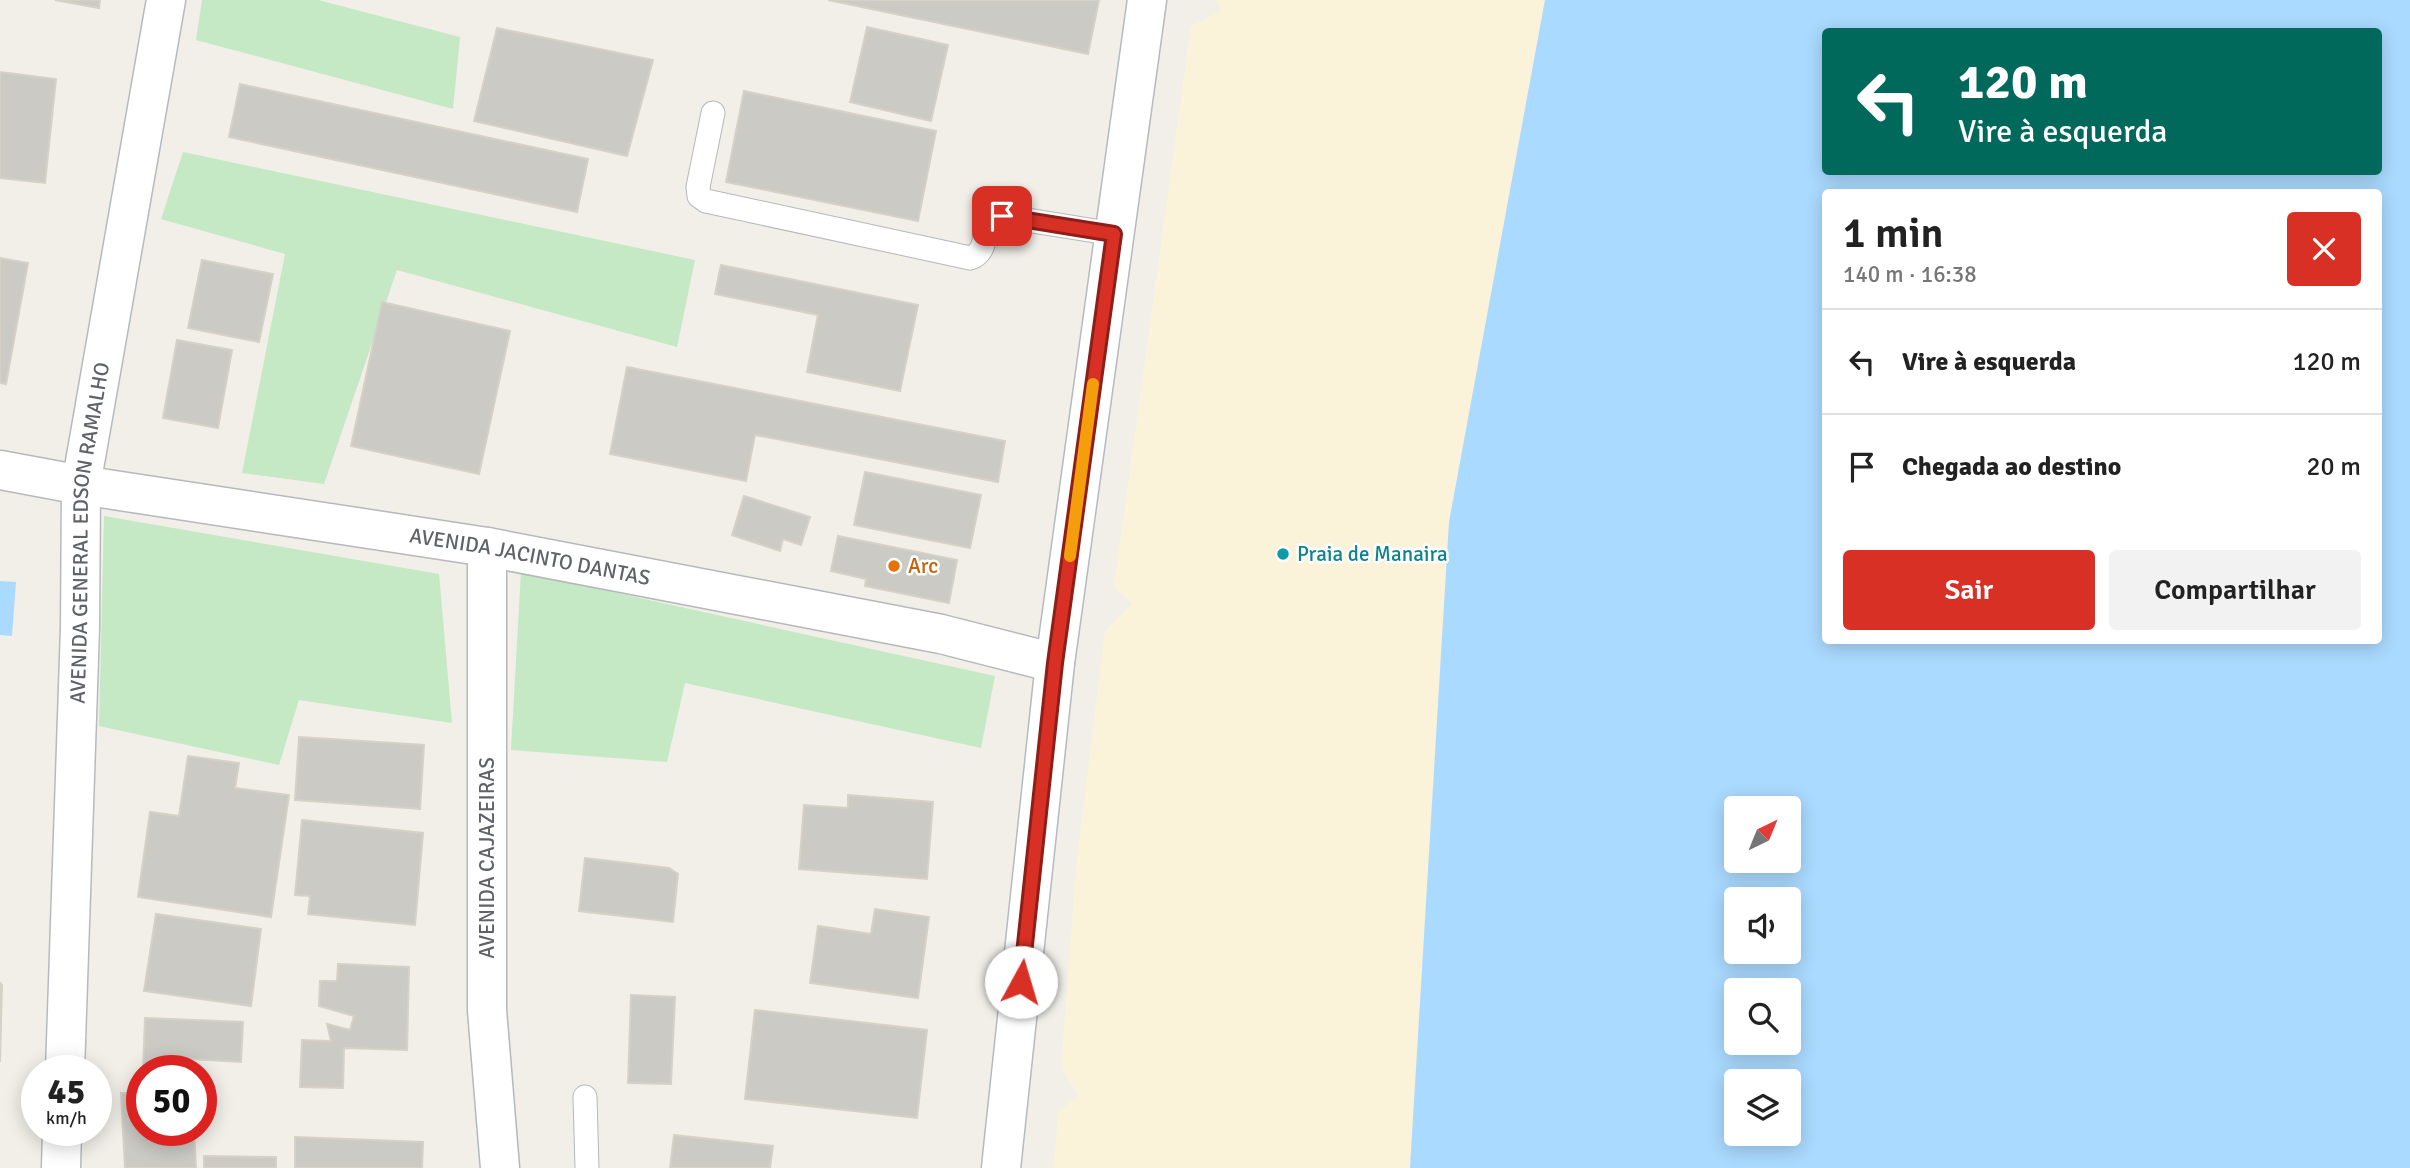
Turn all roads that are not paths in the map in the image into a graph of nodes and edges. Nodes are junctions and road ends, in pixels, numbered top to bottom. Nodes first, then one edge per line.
1 (166, 0) edge
2 (1147, 0) edge
3 (713, 113) dead end
4 (1114, 234) junction
5 (0, 470) edge
6 (81, 485) junction
7 (487, 547) junction
8 (1055, 663) junction
9 (66, 1055) edge
10 (585, 1097) dead end
11 (62, 1146) edge
12 (61, 1168) edge
13 (500, 1168) edge
14 (587, 1168) edge
15 (1001, 1168) edge

1 - 6 main road, AVENIDA GENERAL EDSON RAMALHO
2 - 4 main road
3 - 4 lane
4 - 8 main road
5 - 6 main road, AVENIDA JACINTO DANTAS
6 - 7 main road, AVENIDA JACINTO DANTAS
6 - 9 main road, AVENIDA GENERAL EDSON RAMALHO
7 - 8 main road, AVENIDA JACINTO DANTAS
7 - 13 main road, AVENIDA CAJAZEIRAS
8 - 15 main road
10 - 14 lane
11 - 12 main road

